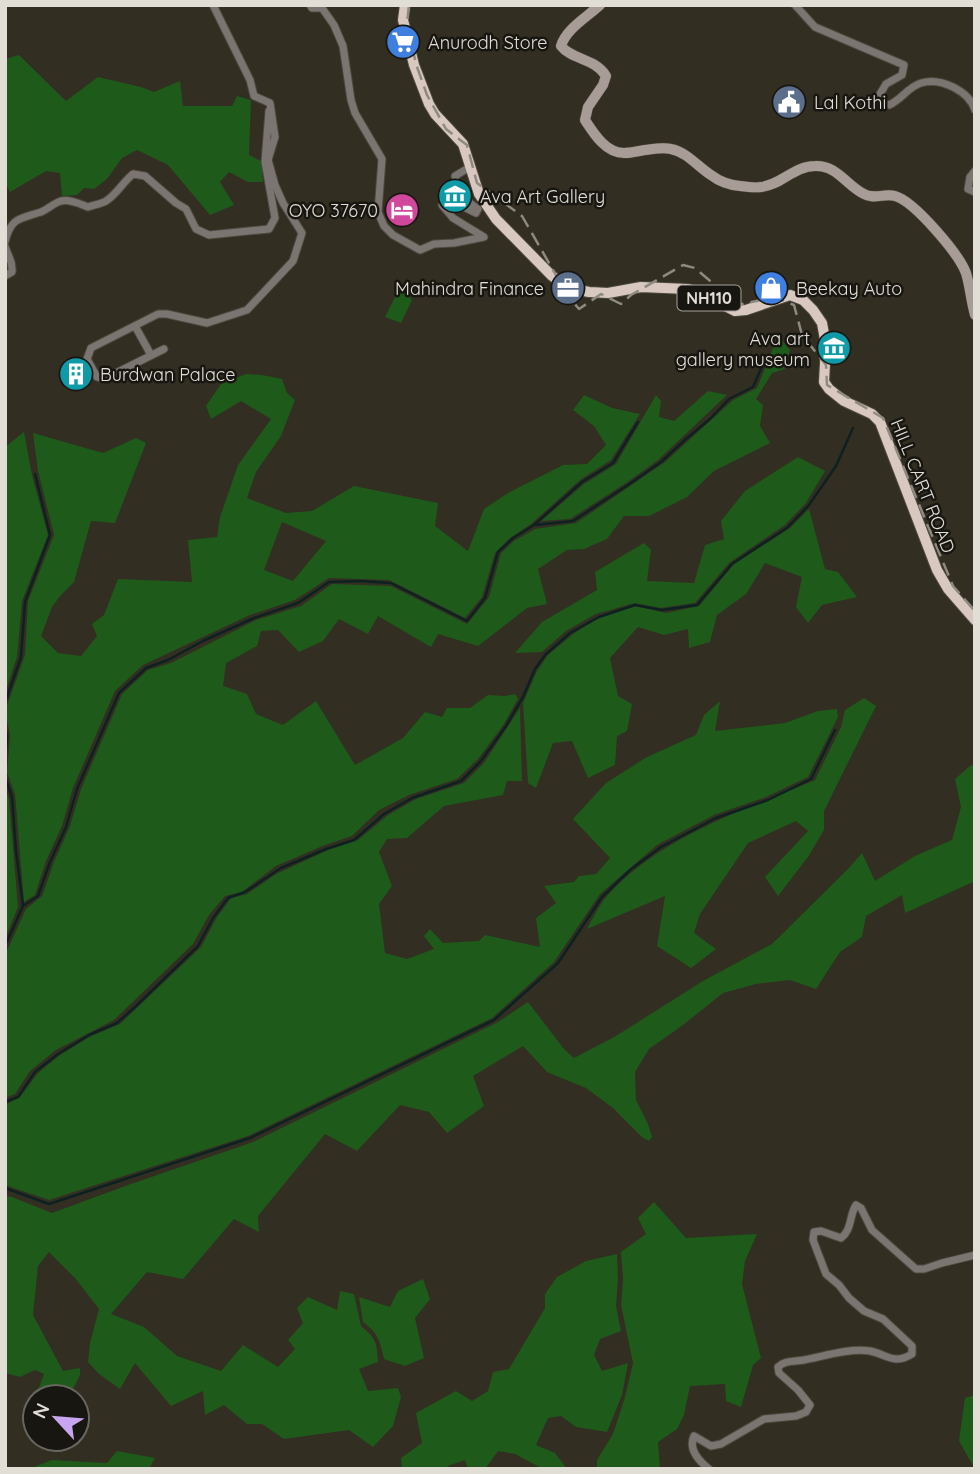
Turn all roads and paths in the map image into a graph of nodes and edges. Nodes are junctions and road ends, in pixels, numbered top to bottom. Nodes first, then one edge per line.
1 (213, 5) edge
2 (310, 5) edge
3 (405, 5) edge
4 (600, 5) edge
5 (795, 5) edge
6 (270, 103) junction
7 (975, 110) edge
8 (470, 167) junction
9 (975, 171) edge
10 (975, 192) edge
11 (5, 244) edge
12 (5, 276) edge
13 (975, 315) edge
14 (135, 326) junction
15 (164, 349) dead end
16 (151, 355) junction
17 (975, 620) edge
18 (975, 1255) edge
19 (709, 1469) edge

1 - 6 street
2 - 8 street
3 - 8 highway, HILL CART ROAD / NH110
4 - 13 main road
5 - 7 street
6 - 11 street
6 - 14 street
8 - 17 highway, HILL CART ROAD / NH110
9 - 10 street
11 - 12 street
14 - 16 street
14 - 16 street
15 - 16 street
18 - 19 street

